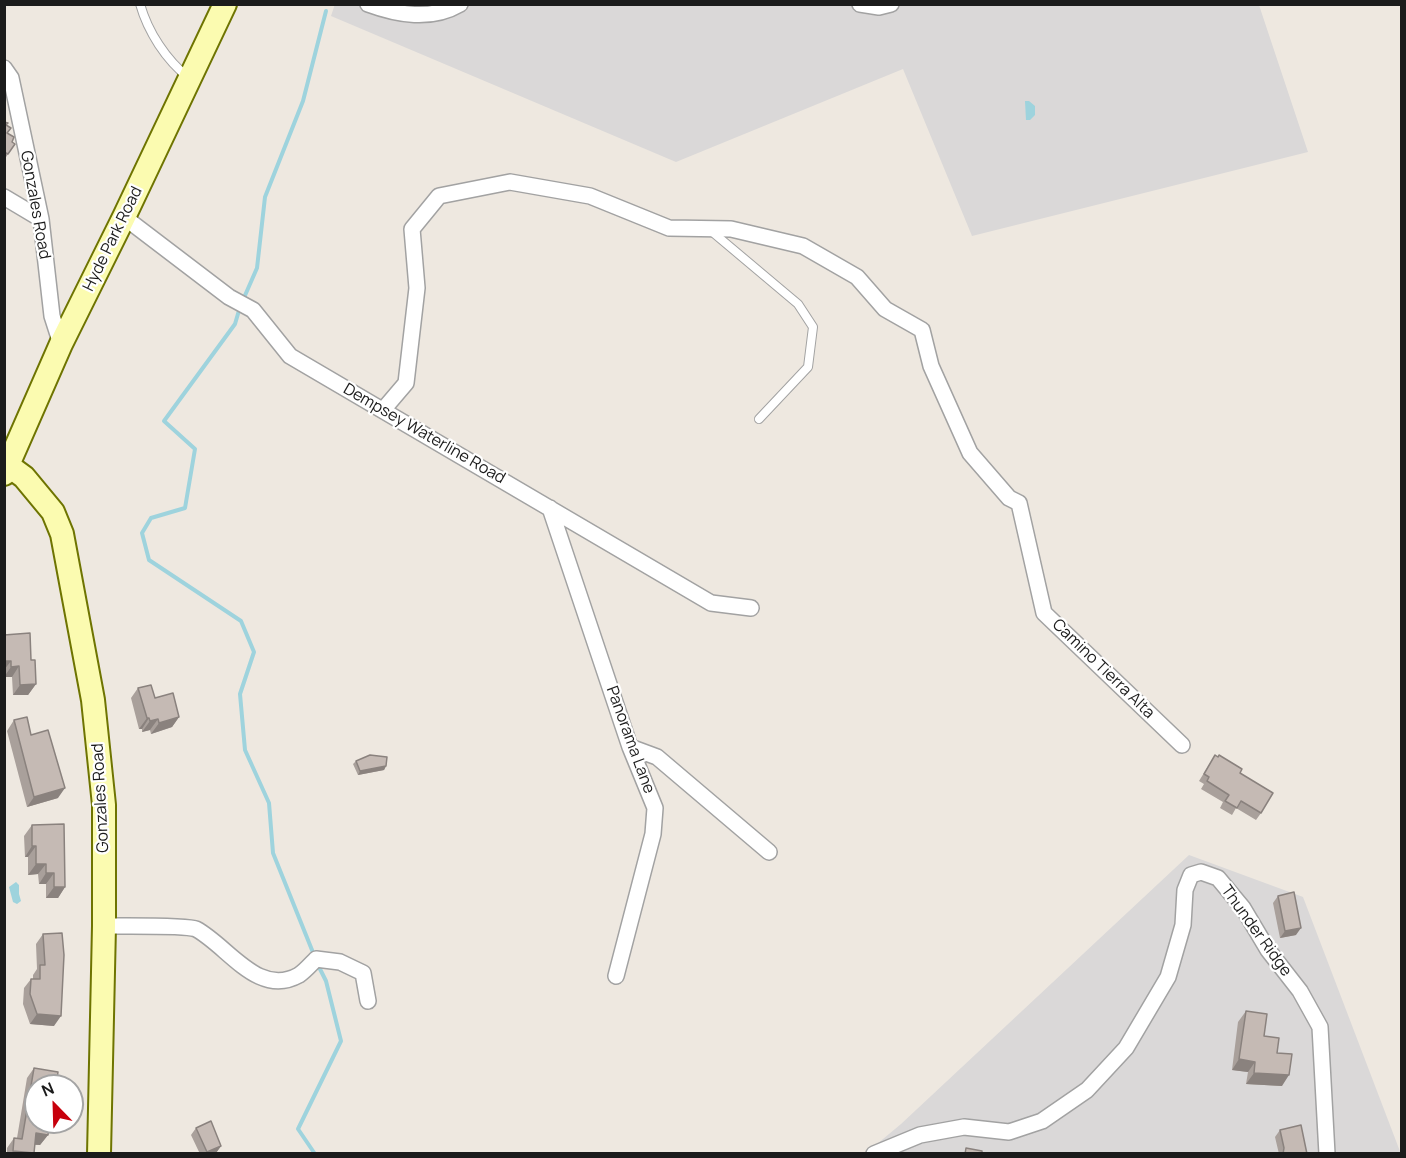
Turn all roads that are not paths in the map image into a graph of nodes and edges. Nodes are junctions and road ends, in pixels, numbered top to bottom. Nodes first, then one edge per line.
1 (140, 4) edge
2 (225, 4) edge
3 (368, 4) edge
4 (460, 4) edge
5 (860, 4) edge
6 (891, 4) edge
7 (4, 68) edge
8 (190, 79) junction
9 (4, 197) edge
10 (124, 217) junction
11 (41, 219) junction
12 (708, 229) junction
13 (61, 344) junction
14 (383, 410) junction
15 (759, 419) dead end
16 (7, 470) edge
17 (550, 508) junction
18 (751, 608) dead end
19 (1182, 745) dead end
20 (630, 747) junction
21 (770, 852) dead end
22 (104, 926) junction
23 (616, 976) dead end
24 (368, 1001) dead end
25 (99, 1154) edge
26 (874, 1154) edge
27 (1327, 1154) edge

1 - 8 lane
2 - 8 street, Hyde Park Road
3 - 4 street
5 - 6 street
7 - 11 street, Gonzales Road
8 - 10 street, Hyde Park Road
9 - 11 street
10 - 13 street, Hyde Park Road
10 - 14 street, Dempsey Waterline Road
11 - 13 street, Gonzales Road
12 - 14 street, Camino Tierra Alta
12 - 15 lane
12 - 19 street, Camino Tierra Alta
13 - 16 street, Hyde Park Road
14 - 17 street, Dempsey Waterline Road
16 - 22 street, Gonzales Road
17 - 18 street, Dempsey Waterline Road
17 - 20 street, Panorama Lane
20 - 21 street
20 - 23 street, Panorama Lane
22 - 24 street
22 - 25 street, Gonzales Road
26 - 27 street, Thunder Ridge

